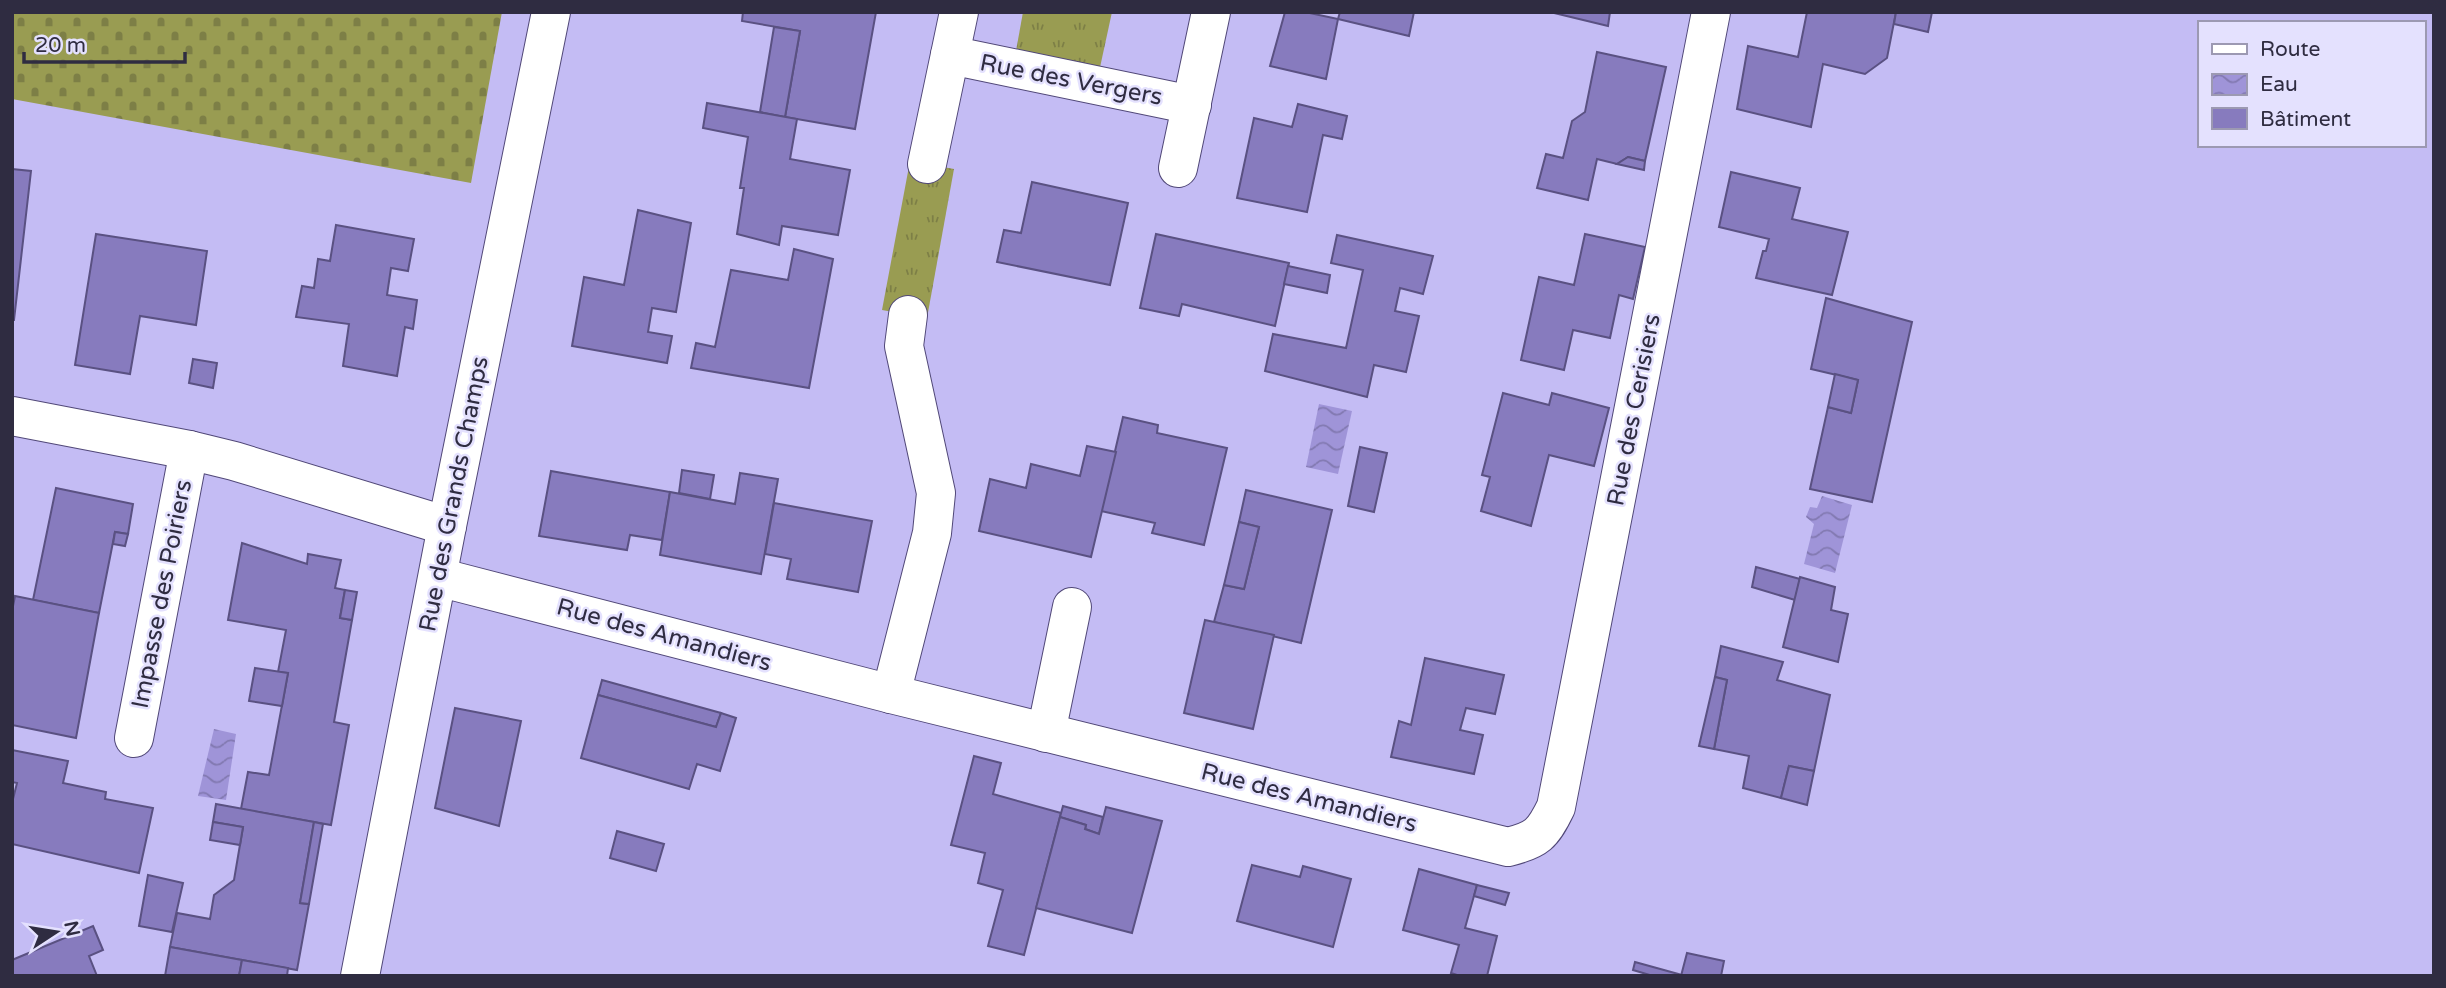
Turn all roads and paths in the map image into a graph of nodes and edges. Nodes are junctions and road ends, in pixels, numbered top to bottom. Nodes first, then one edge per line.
1 (551, 12) edge
2 (959, 12) edge
3 (1211, 12) edge
4 (1711, 12) edge
5 (950, 55) junction
6 (1192, 105) junction
7 (927, 164) dead end
8 (1178, 168) dead end
9 (908, 315) dead end
10 (12, 416) edge
11 (189, 450) junction
12 (447, 526) junction
13 (438, 576) junction
14 (1073, 607) dead end
15 (891, 694) junction
16 (1046, 733) junction
17 (134, 738) dead end
18 (1556, 807) joint
19 (360, 976) edge

1 - 12 street, Rue des Grands Champs
2 - 5 street, Rue des Vergers
3 - 6 street, Rue des Vergers
4 - 18 street, Rue des Cerisiers
5 - 6 street, Rue des Vergers
5 - 7 street, Rue des Vergers
6 - 8 street, Rue des Vergers
9 - 15 street
10 - 11 street, Impasse des Poiriers
11 - 12 street, Impasse des Poiriers
11 - 17 street, Impasse des Poiriers
12 - 13 street, Rue des Grands Champs
13 - 15 street, Rue des Amandiers
13 - 19 street, Rue des Grands Champs
14 - 16 street
15 - 16 street, Rue des Amandiers
16 - 18 street, Rue des Amandiers

